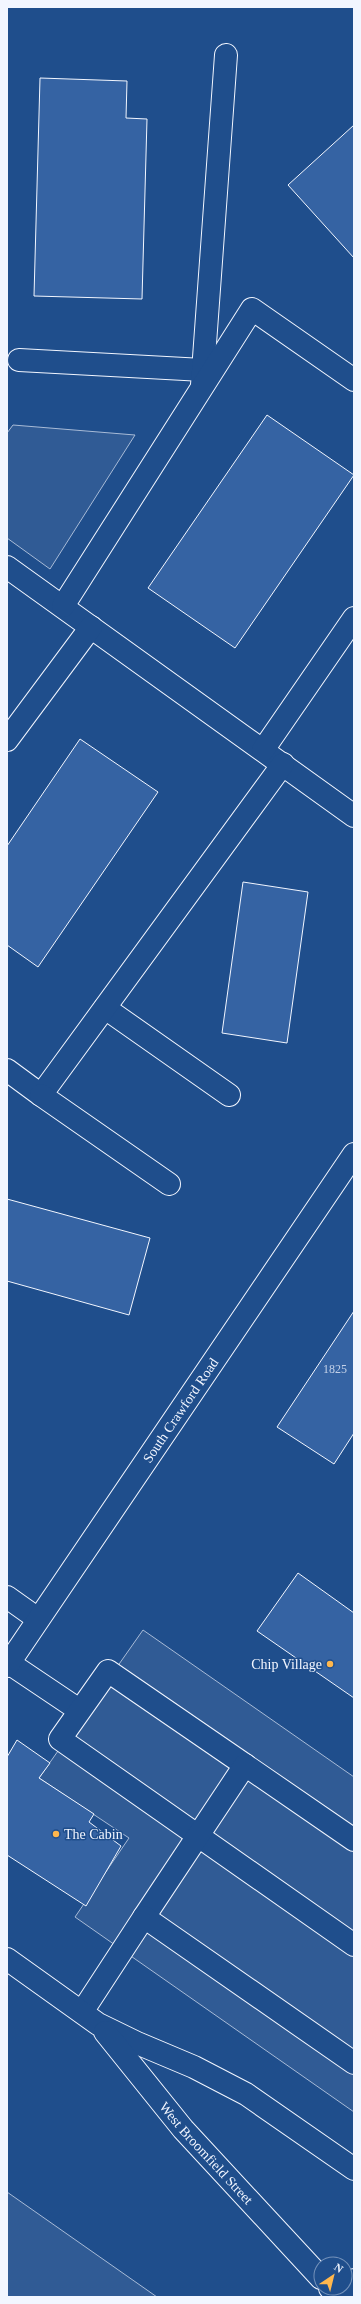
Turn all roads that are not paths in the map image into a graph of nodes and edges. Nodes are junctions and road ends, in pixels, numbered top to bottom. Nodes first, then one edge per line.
1 (226, 55) dead end
2 (19, 360) dead end
3 (202, 379) junction
4 (354, 380) edge
5 (7, 567) edge
6 (63, 606) junction
7 (354, 618) edge
8 (91, 627) junction
9 (7, 740) edge
10 (263, 750) junction
11 (283, 764) junction
12 (354, 816) edge
13 (105, 1008) junction
14 (7, 1070) edge
15 (229, 1095) dead end
16 (41, 1096) junction
17 (354, 1154) edge
18 (169, 1184) dead end
19 (7, 1597) edge
20 (38, 1619) junction
21 (8, 1664) edge
22 (79, 1710) junction
23 (245, 1765) junction
24 (198, 1836) junction
25 (354, 1840) edge
26 (144, 1917) junction
27 (354, 1945) edge
28 (7, 1960) edge
29 (90, 2018) junction
30 (354, 2063) edge
31 (354, 2169) edge
32 (313, 2269) edge
33 (354, 2280) edge
34 (353, 2297) edge

1 - 3 main road
2 - 3 main road
3 - 4 main road
3 - 6 main road
5 - 6 main road
6 - 8 main road
7 - 10 main road
8 - 9 main road
8 - 10 main road
10 - 11 main road
11 - 12 main road
11 - 13 main road
13 - 15 main road
13 - 16 main road
14 - 16 main road
16 - 18 main road
17 - 20 main road, South Crawford Road
19 - 20 main road
20 - 21 main road, South Crawford Road
21 - 22 main road
22 - 23 main road
22 - 24 main road
23 - 24 main road
23 - 25 main road
24 - 26 main road
24 - 27 main road
26 - 29 main road
26 - 30 main road
28 - 29 main road, West Broomfield Street
29 - 31 main road, West Broomfield Street
29 - 32 main road, West Broomfield Street
33 - 34 main road

